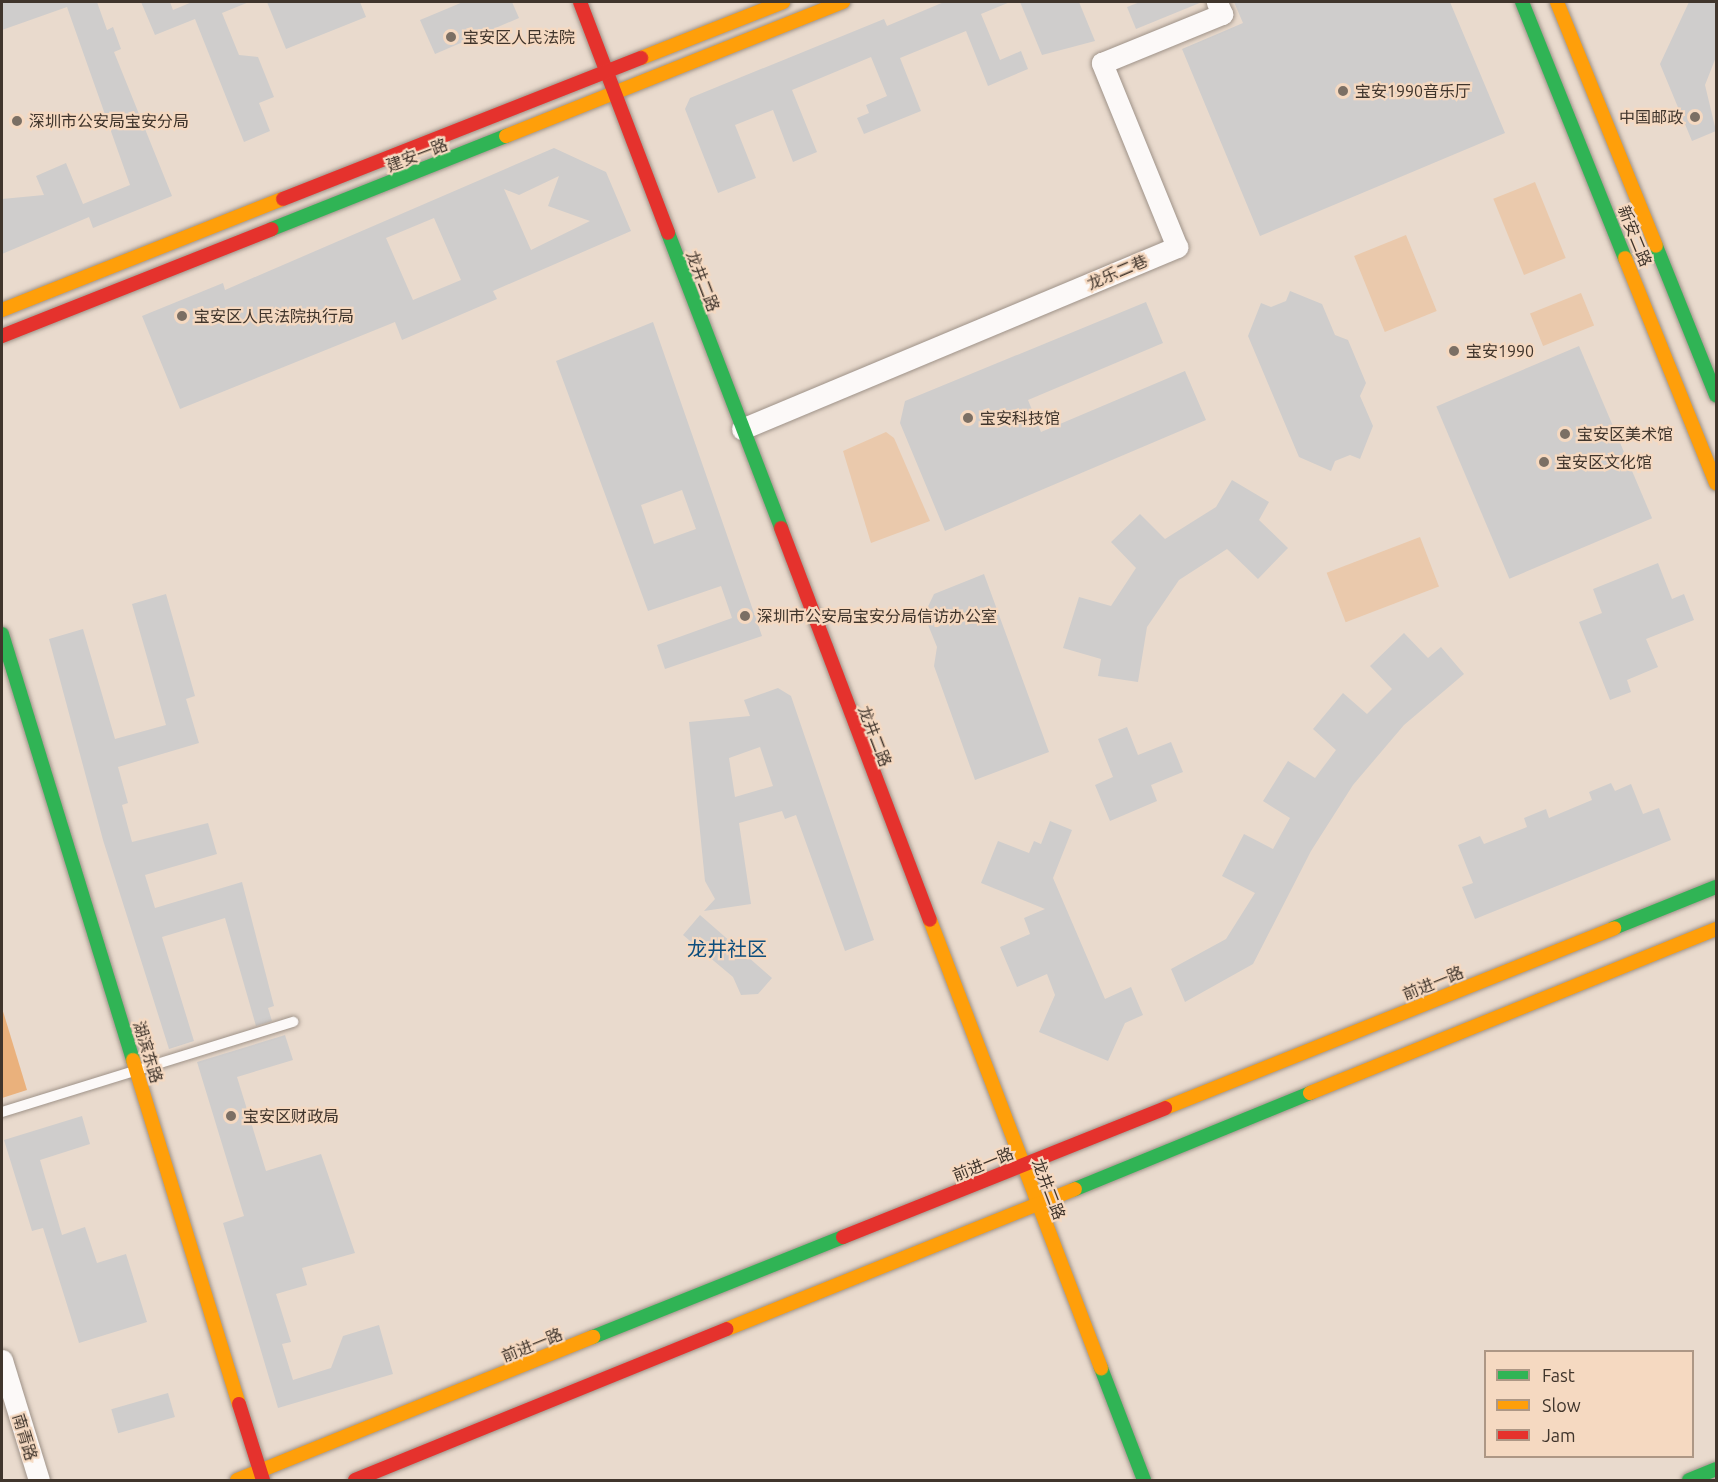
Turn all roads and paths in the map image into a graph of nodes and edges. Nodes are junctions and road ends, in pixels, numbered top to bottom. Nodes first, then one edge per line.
1 (580, 2) edge
2 (783, 2) edge
3 (843, 2) edge
4 (1217, 2) edge
5 (1522, 2) edge
6 (1562, 6) edge
7 (607, 73) junction
8 (615, 94) junction
9 (2, 310) edge
10 (2, 336) edge
11 (1716, 395) edge
12 (742, 429) junction
13 (1716, 483) edge
14 (2, 634) edge
15 (1716, 887) edge
16 (1716, 929) edge
17 (293, 1022) dead end
18 (137, 1070) junction
19 (2, 1112) edge
20 (1023, 1166) junction
21 (1036, 1202) junction
22 (2, 1359) edge
23 (1716, 1469) edge
24 (262, 1476) edge
25 (39, 1480) edge
26 (237, 1480) edge
27 (355, 1480) edge
28 (1144, 1480) edge
29 (1689, 1480) edge

1 - 7 main road, 龙井二路
2 - 7 main road, 建安一路
3 - 8 main road, 建安一路
4 - 12 street, 龙乐二巷
5 - 13 main road, 新安二路
6 - 11 main road, 新安二路
7 - 8 main road, 龙井二路
7 - 9 main road, 建安一路
8 - 10 main road, 建安一路
8 - 12 main road, 龙井二路
12 - 20 main road, 龙井二路
14 - 18 main road, 湖滨东路
15 - 20 main road, 前进一路
16 - 21 main road
17 - 18 lane
18 - 19 lane
18 - 24 main road, 湖滨东路
20 - 21 main road, 龙井二路
20 - 24 main road, 前进一路
21 - 27 main road
21 - 28 main road, 龙井二路
22 - 25 street, 南青路
23 - 29 main road
24 - 26 main road, 前进一路

